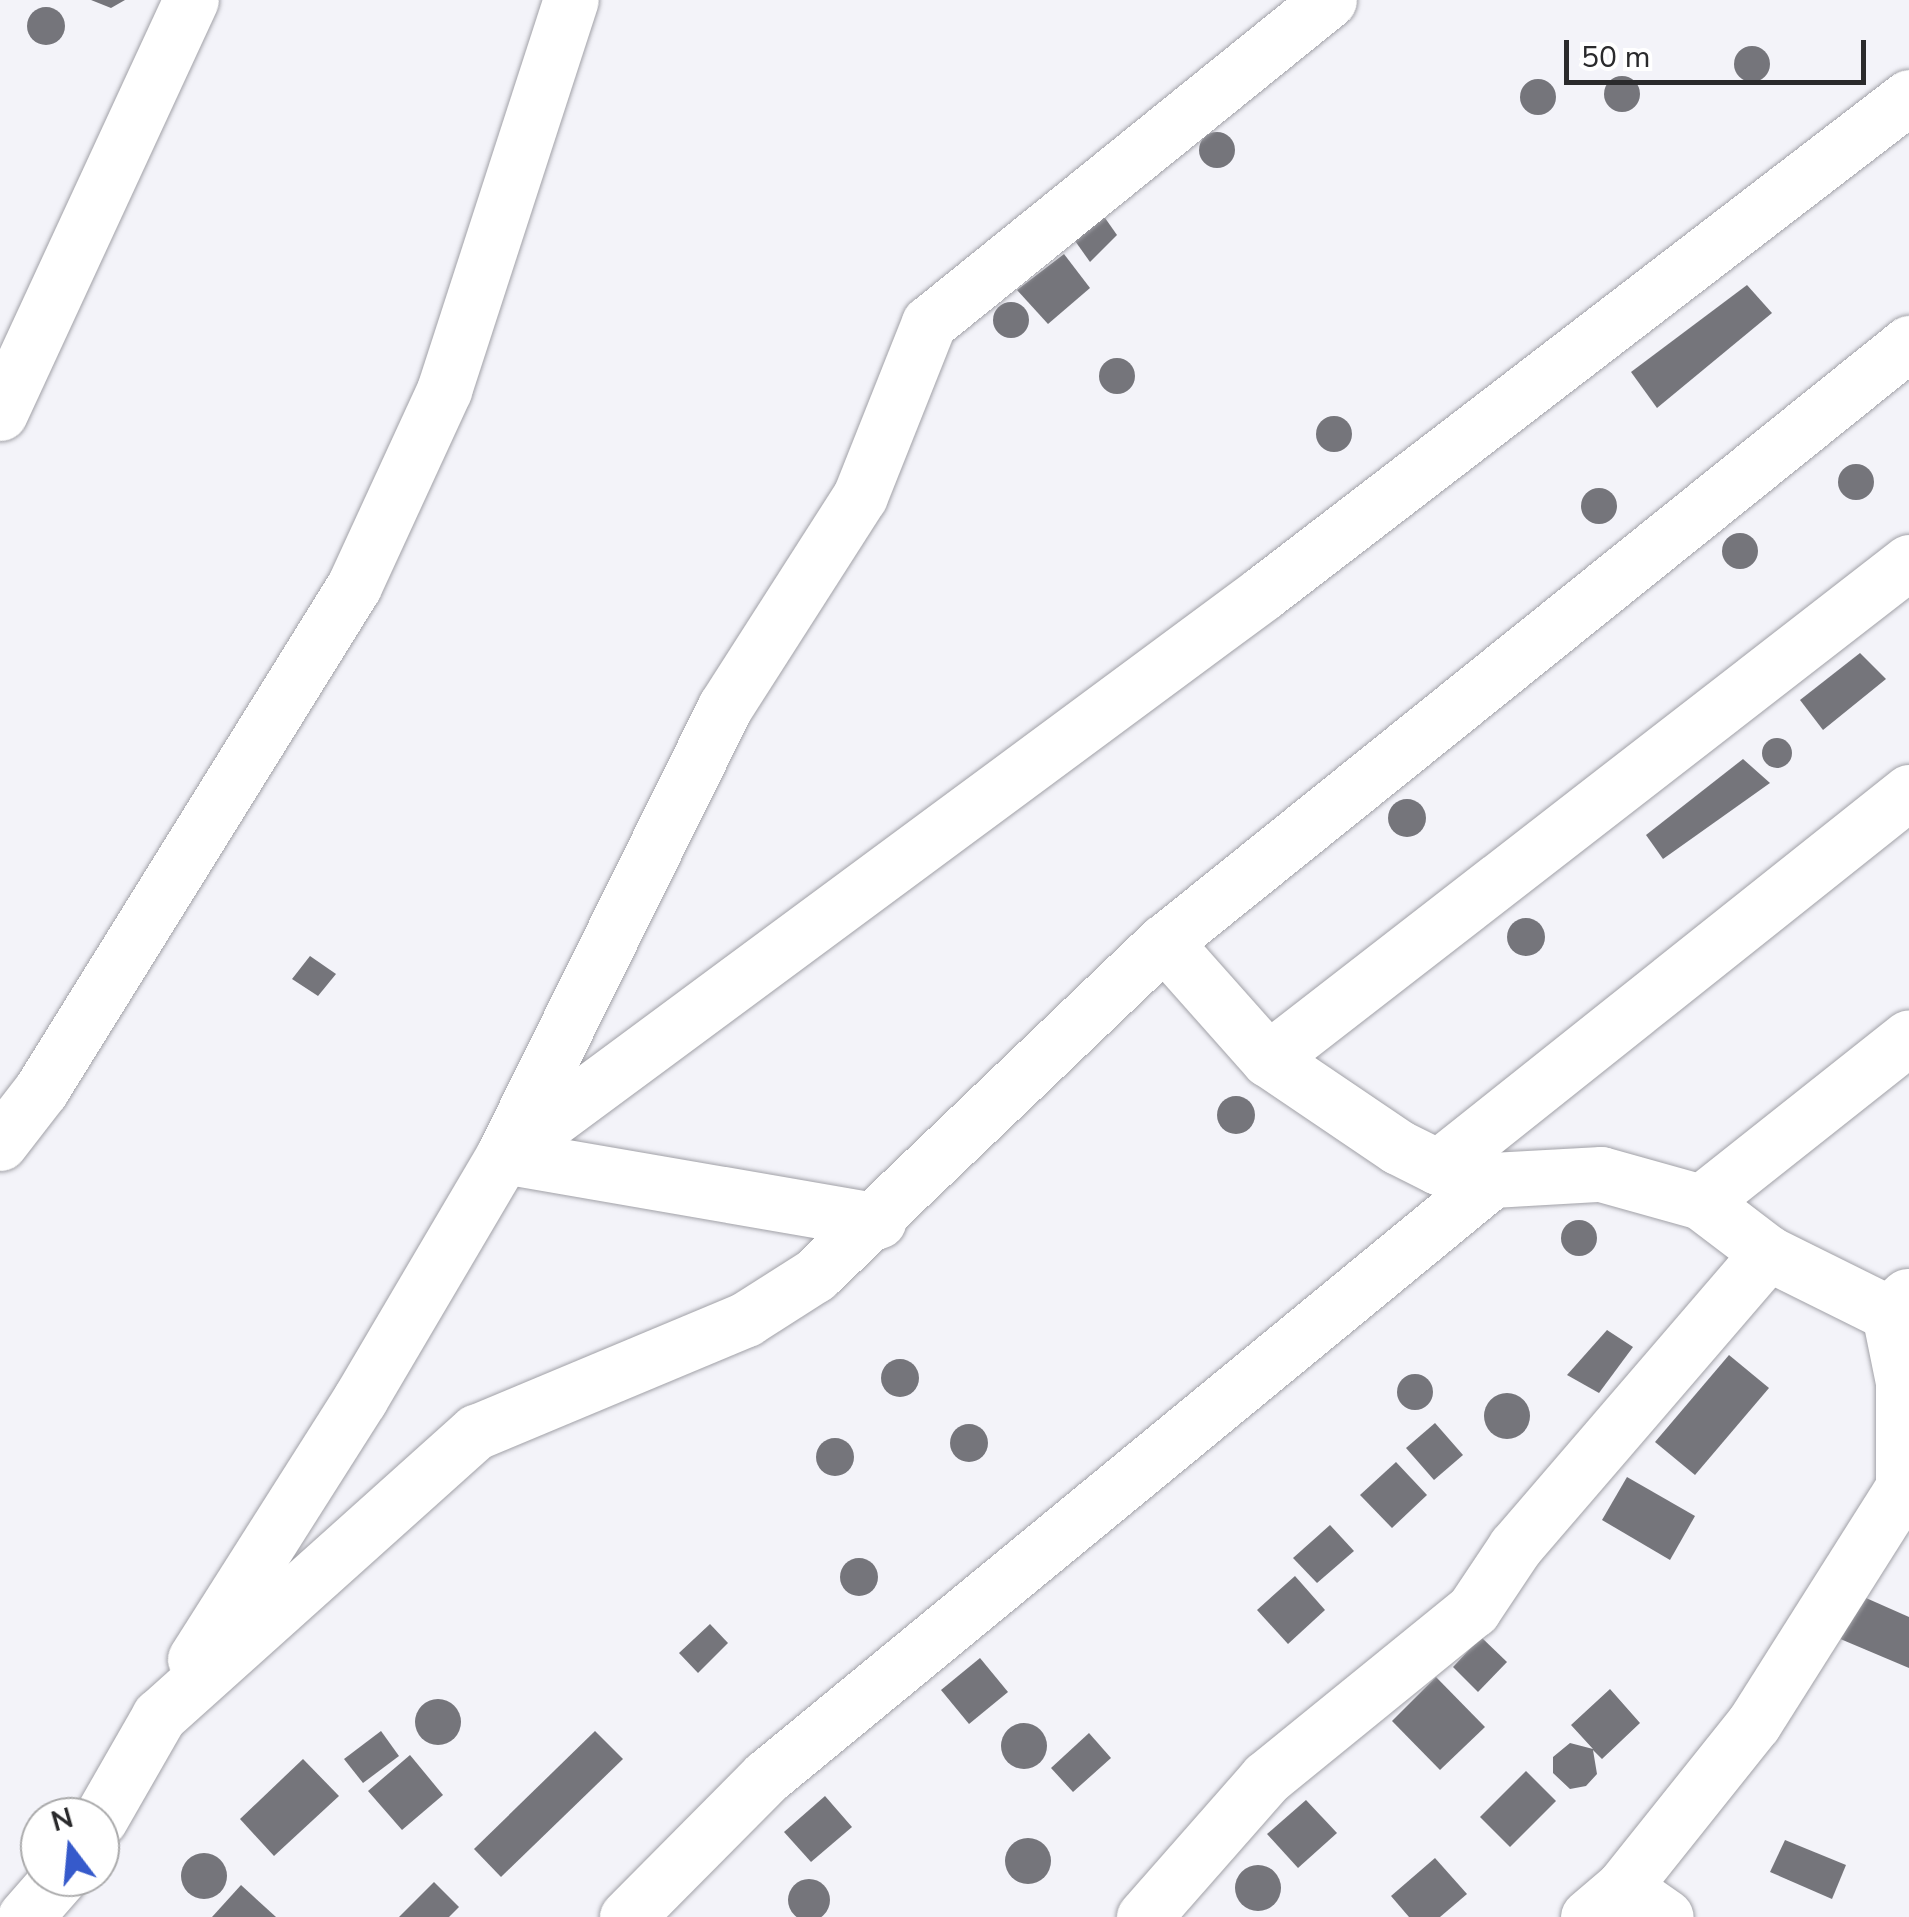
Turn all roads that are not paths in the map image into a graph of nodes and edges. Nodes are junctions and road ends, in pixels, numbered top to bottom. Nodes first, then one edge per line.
1 (191, 0) edge
2 (571, 0) edge
3 (1329, 0) edge
4 (1909, 97) edge
5 (1909, 343) edge
6 (0, 414) edge
7 (1909, 562) edge
8 (1909, 792) edge
9 (1164, 942) junction
10 (1909, 1036) edge
11 (1268, 1058) junction
12 (21, 1086) edge
13 (0, 1144) edge
14 (502, 1156) junction
15 (1438, 1167) junction
16 (1492, 1180) junction
17 (1701, 1202) junction
18 (878, 1221) junction
19 (1768, 1253) junction
20 (1902, 1310) edge
21 (1892, 1550) edge
22 (159, 1716) junction
23 (113, 1797) edge
24 (43, 1897) edge
25 (1626, 1907) edge
26 (26, 1917) edge
27 (627, 1917) edge
28 (1144, 1917) edge

1 - 6 street
2 - 12 street
3 - 14 street
4 - 14 street
5 - 9 street
7 - 11 street
8 - 15 street
9 - 11 street
9 - 18 street
10 - 17 street
11 - 15 street
12 - 13 street
14 - 18 street
14 - 22 street
15 - 16 street
16 - 17 street
16 - 27 street
17 - 19 street
18 - 22 street
19 - 20 street
19 - 28 street
20 - 21 street
21 - 25 street
22 - 23 street
24 - 26 street

